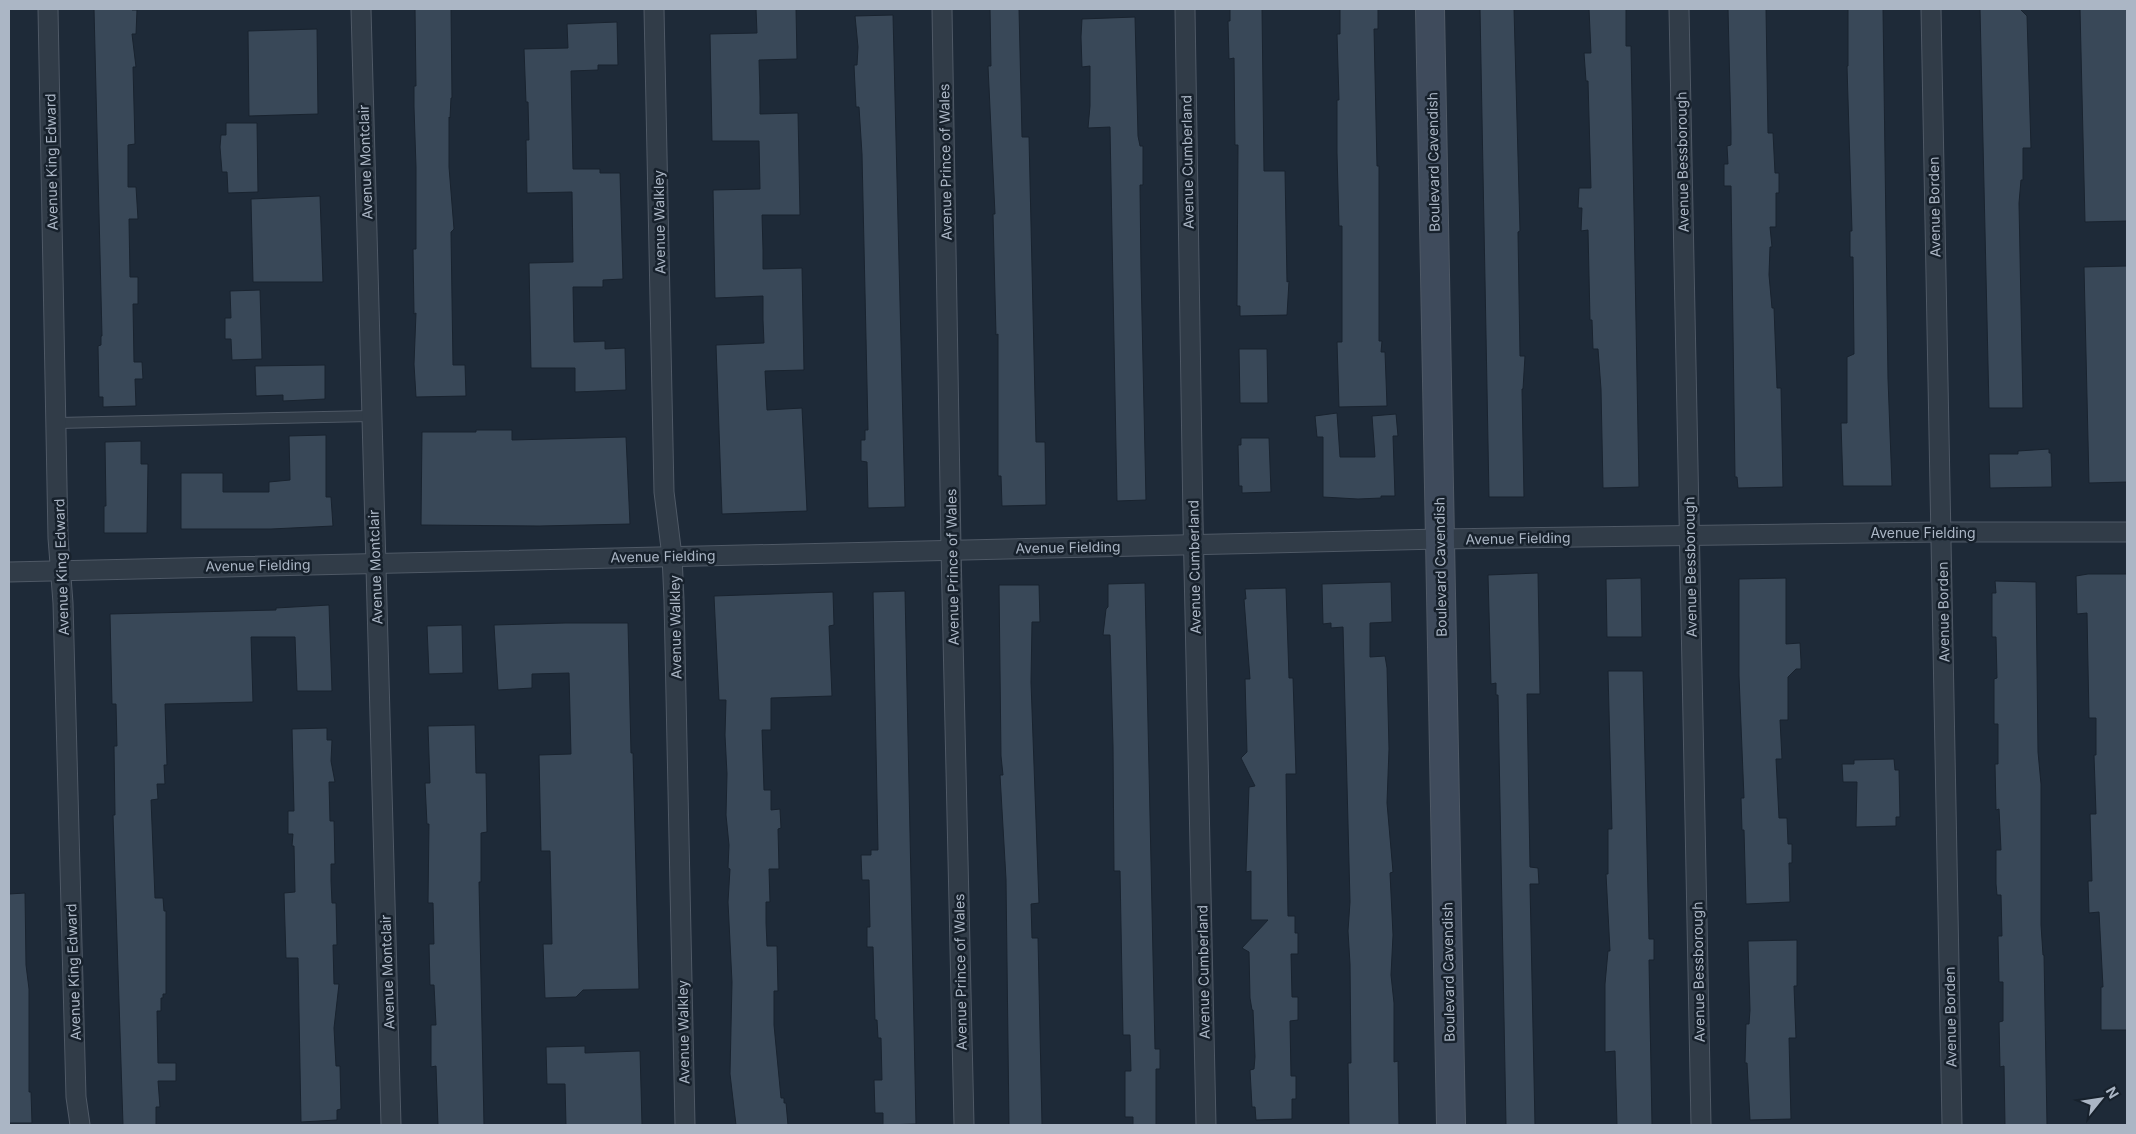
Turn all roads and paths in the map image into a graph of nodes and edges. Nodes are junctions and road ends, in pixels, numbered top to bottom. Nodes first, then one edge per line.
1 (48, 9) edge
2 (361, 9) edge
3 (654, 9) edge
4 (942, 9) edge
5 (1184, 9) edge
6 (1430, 9) edge
7 (1679, 9) edge
8 (1930, 9) edge
9 (371, 416) junction
10 (58, 423) junction
11 (1941, 532) junction
12 (2127, 532) edge
13 (1688, 535) junction
14 (1440, 539) junction
15 (1194, 545) junction
16 (951, 550) junction
17 (672, 556) junction
18 (375, 563) junction
19 (61, 570) junction
20 (9, 572) edge
21 (80, 1125) edge
22 (391, 1125) edge
23 (685, 1125) edge
24 (964, 1125) edge
25 (1206, 1125) edge
26 (1452, 1125) edge
27 (1701, 1125) edge
28 (1952, 1125) edge

1 - 10 street, Avenue King Edward
2 - 9 street, Avenue Montclair
3 - 17 street, Avenue Walkley
4 - 16 street, Avenue Prince of Wales
5 - 15 street, Avenue Cumberland
6 - 14 main road, Boulevard Cavendish
7 - 13 street, Avenue Bessborough
8 - 11 street, Avenue Borden
9 - 10 lane
9 - 18 street, Avenue Montclair
10 - 19 street, Avenue King Edward
11 - 12 street, Avenue Fielding
11 - 13 street, Avenue Fielding
11 - 28 street, Avenue Borden
13 - 14 street, Avenue Fielding
13 - 27 street, Avenue Bessborough
14 - 15 street, Avenue Fielding
14 - 26 main road, Boulevard Cavendish
15 - 16 street, Avenue Fielding
15 - 25 street, Avenue Cumberland
16 - 17 street, Avenue Fielding
16 - 24 street, Avenue Prince of Wales
17 - 18 street, Avenue Fielding
17 - 23 street, Avenue Walkley
18 - 19 street, Avenue Fielding
18 - 22 street, Avenue Montclair
19 - 20 street, Avenue Fielding
19 - 21 street, Avenue King Edward

